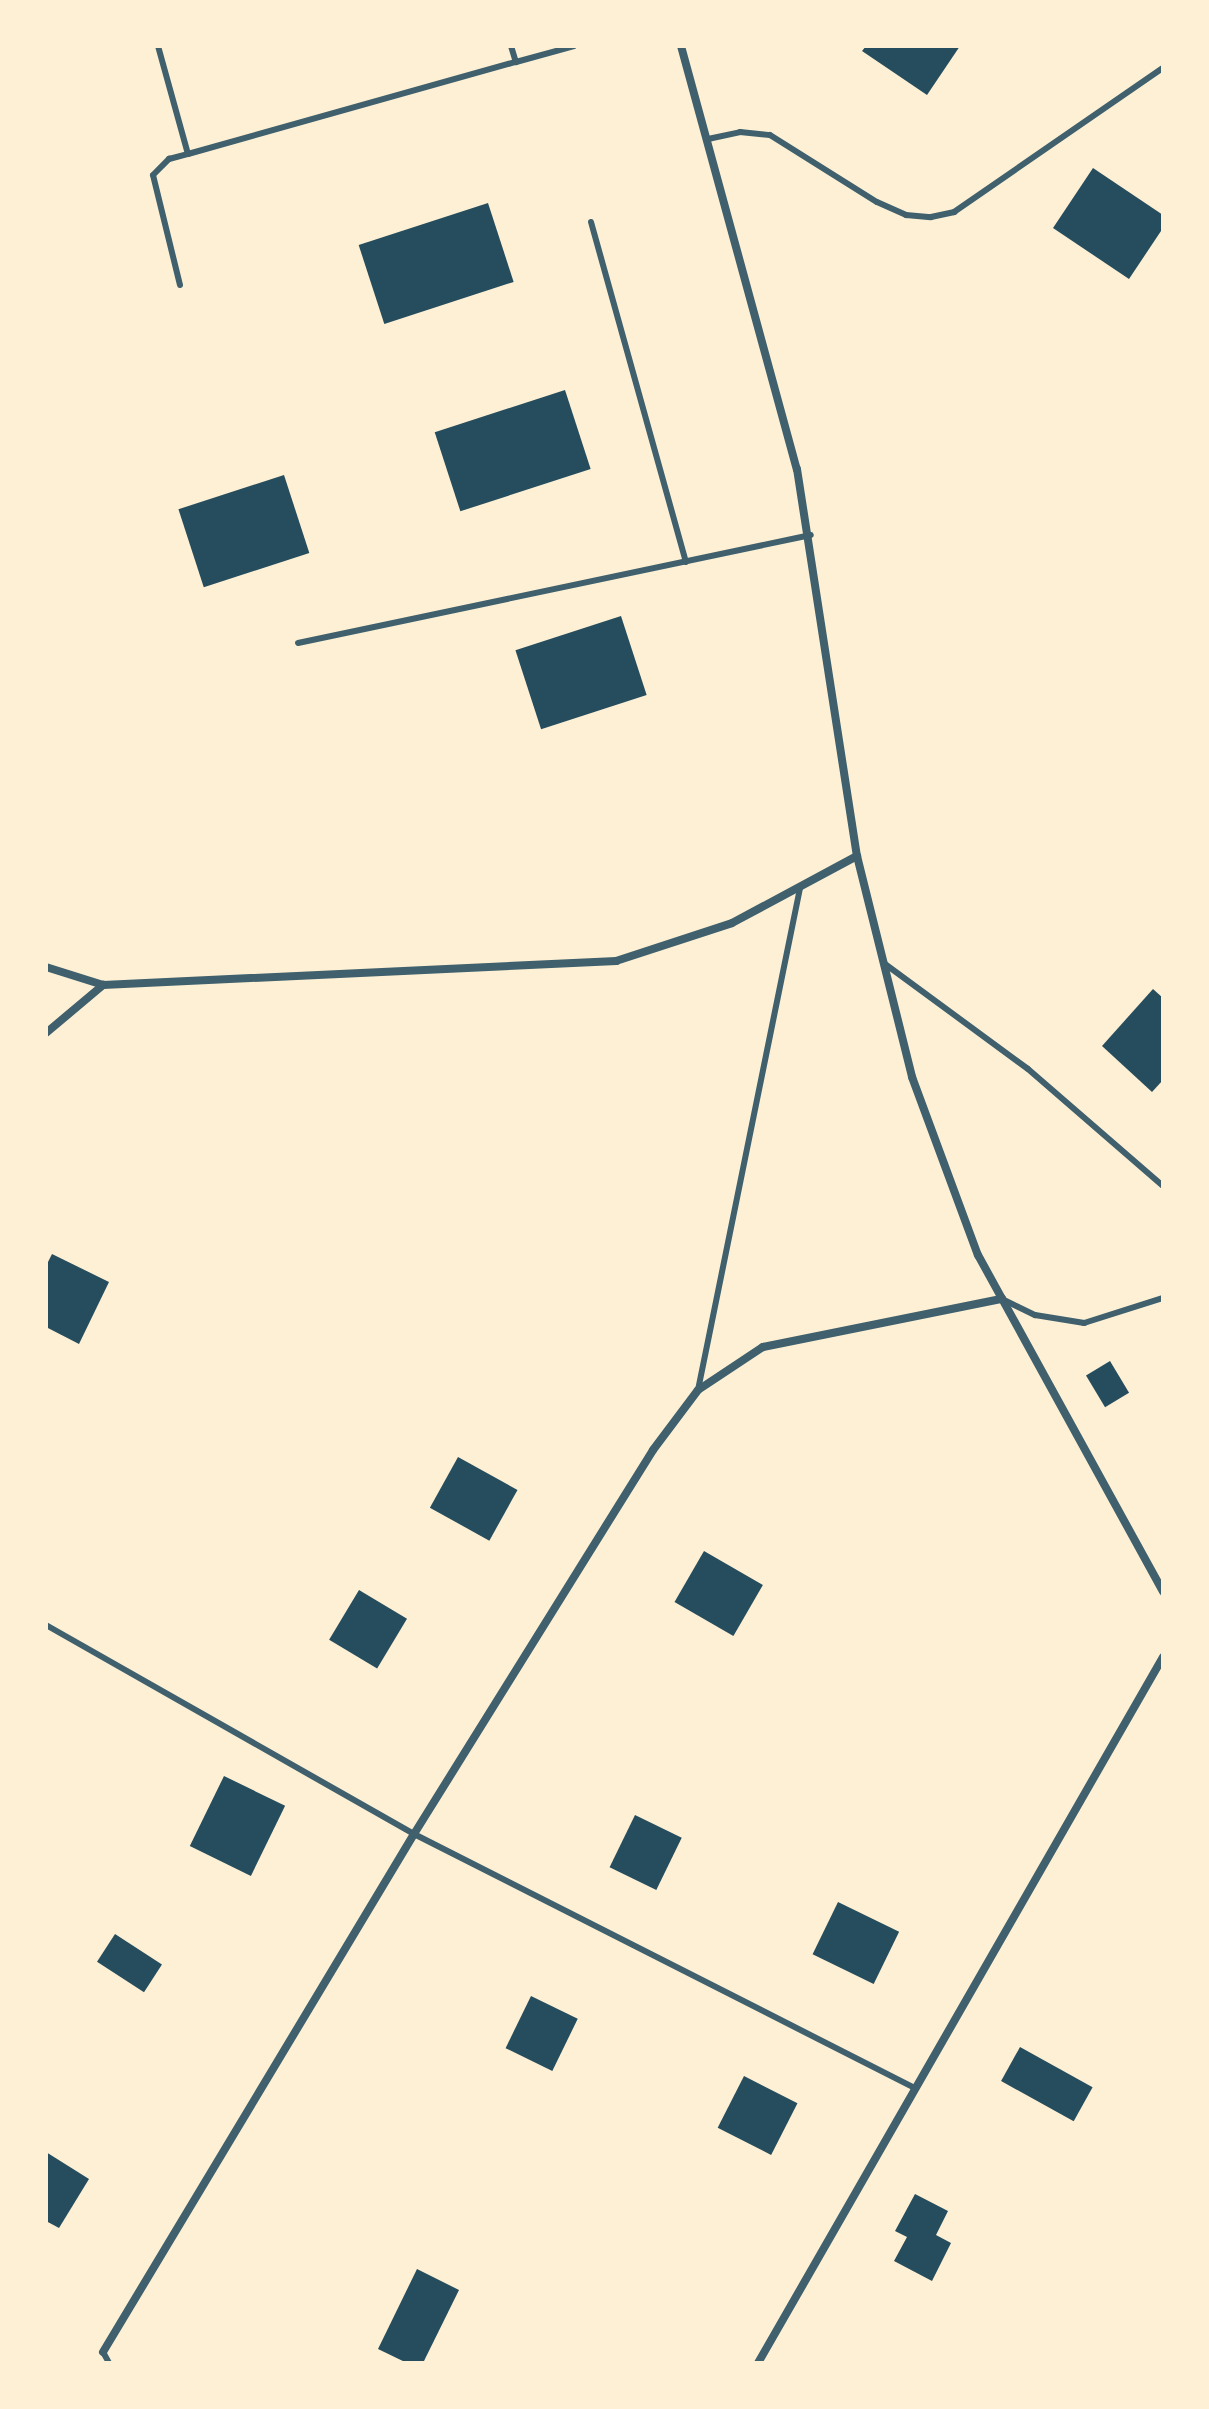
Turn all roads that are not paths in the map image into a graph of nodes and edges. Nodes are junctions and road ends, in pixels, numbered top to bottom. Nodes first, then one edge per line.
1 (158, 46) edge
2 (511, 46) edge
3 (574, 46) edge
4 (681, 46) edge
5 (516, 62) junction
6 (1163, 68) edge
7 (708, 139) junction
8 (188, 154) junction
9 (591, 222) dead end
10 (180, 285) dead end
11 (811, 535) junction
12 (686, 562) junction
13 (298, 643) dead end
14 (857, 856) junction
15 (800, 888) junction
16 (882, 962) junction
17 (46, 967) edge
18 (103, 985) junction
19 (46, 1033) edge
20 (1163, 1186) edge
21 (1163, 1298) edge
22 (1002, 1299) junction
23 (698, 1390) junction
24 (1163, 1591) edge
25 (46, 1625) edge
26 (1163, 1657) edge
27 (414, 1834) junction
28 (913, 2087) junction
29 (103, 2352) joint
30 (109, 2363) edge
31 (758, 2363) edge

1 - 8 lane
2 - 5 lane
3 - 5 lane
4 - 7 street
5 - 8 lane
6 - 7 lane
7 - 11 street
8 - 10 lane
9 - 12 lane
11 - 12 lane
11 - 14 street
12 - 13 lane
14 - 15 street
14 - 16 street
15 - 18 street
15 - 23 lane
16 - 20 lane
16 - 22 street
17 - 18 street
18 - 19 street
21 - 22 lane
22 - 23 street
22 - 24 street
23 - 27 street
25 - 27 lane
26 - 28 street
27 - 28 lane
27 - 29 street
28 - 31 street
29 - 30 lane

